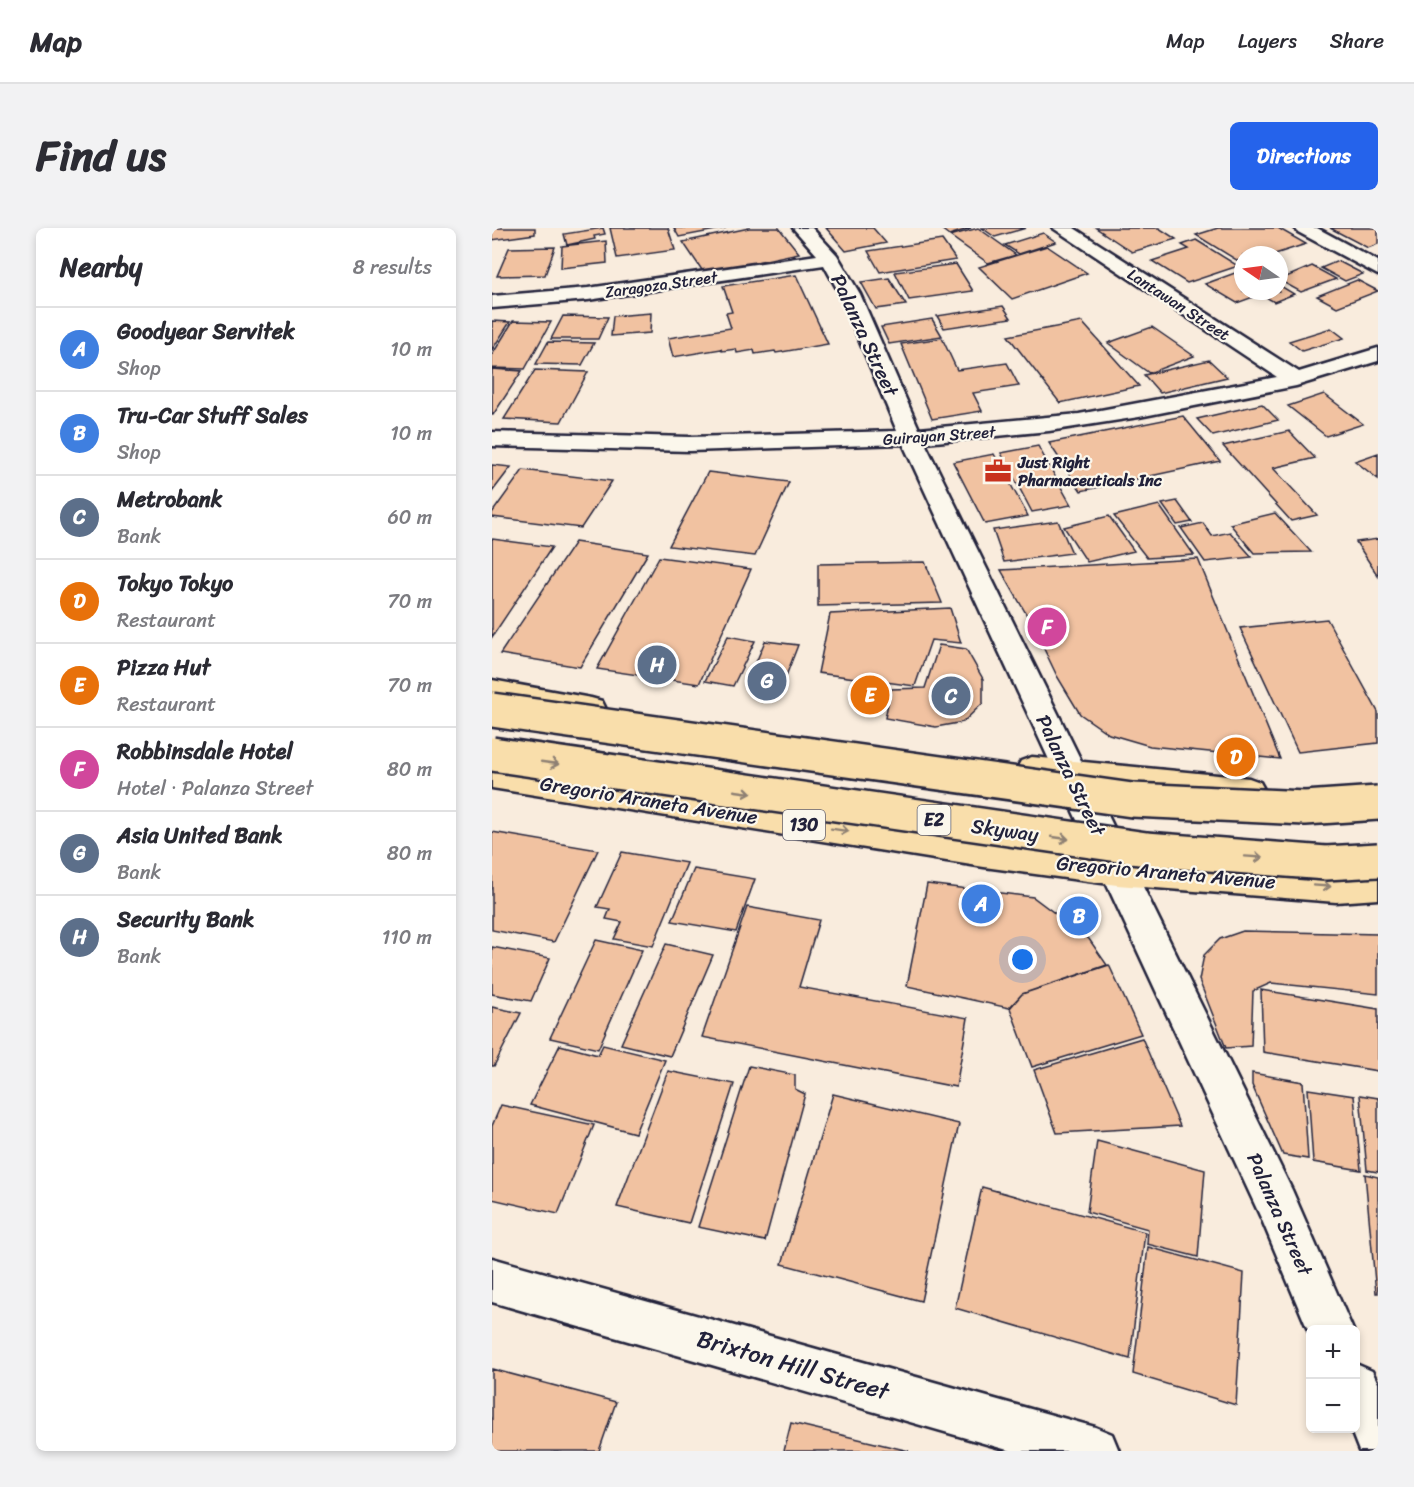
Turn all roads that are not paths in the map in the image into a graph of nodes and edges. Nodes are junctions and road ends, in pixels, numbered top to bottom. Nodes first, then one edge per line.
1 (802, 228) edge
2 (1062, 228) edge
3 (1304, 228) edge
4 (830, 259) junction
5 (1378, 269) edge
6 (492, 302) edge
7 (1378, 354) edge
8 (1296, 380) junction
9 (911, 437) junction
10 (492, 439) edge
11 (492, 691) edge
12 (492, 698) edge
13 (492, 710) edge
14 (649, 720) junction
15 (492, 754) edge
16 (492, 775) edge
17 (1071, 775) junction
18 (1378, 788) edge
19 (1378, 803) edge
20 (1378, 860) edge
21 (1117, 870) junction
22 (1378, 884) edge
23 (492, 1280) edge
24 (1329, 1325) edge
25 (1360, 1396) edge
26 (1378, 1439) edge
27 (1095, 1451) edge

1 - 4 street, Palanza Street
2 - 8 street, Lantawan Street
3 - 5 street
4 - 6 street, Zaragoza Street
4 - 9 street, Palanza Street
7 - 8 street, Guirayan Street
8 - 9 street, Guirayan Street
9 - 10 street, Guirayan Street
9 - 17 street, Palanza Street
11 - 14 main road
12 - 14 main road
13 - 19 main road, E2, bridge
14 - 17 main road
15 -> 20 main road, Skyway / E2, bridge
16 -> 21 main road, Gregorio Araneta Avenue / 130
17 - 18 main road
17 - 21 street, Palanza Street
21 -> 22 main road, Gregorio Araneta Avenue / 130
21 - 24 street, Palanza Street
23 - 27 street, Brixton Hill Street
25 - 26 street

